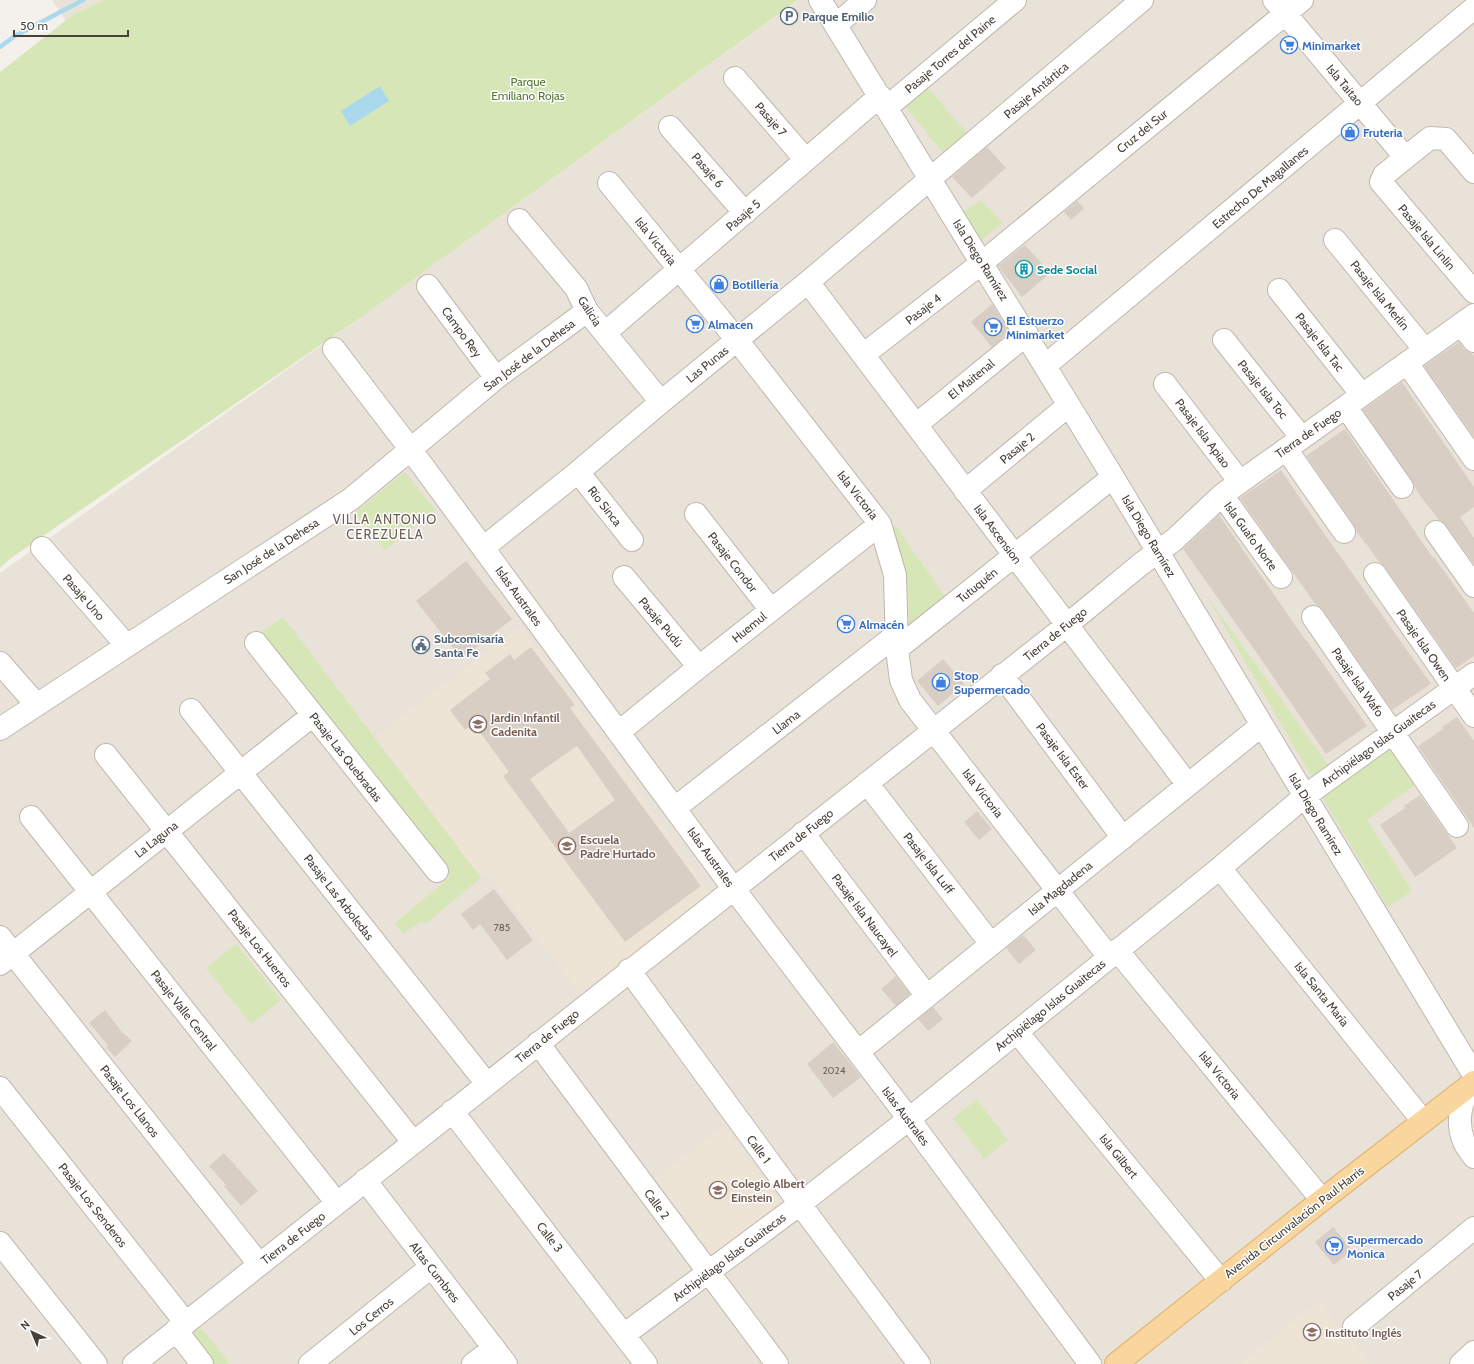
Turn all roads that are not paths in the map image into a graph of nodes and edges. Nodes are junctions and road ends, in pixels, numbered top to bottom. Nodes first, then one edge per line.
1 (820, 0) edge
2 (865, 0) edge
3 (1015, 0) edge
4 (1142, 0) edge
5 (1287, 4) edge
6 (1474, 8) edge
7 (836, 25) junction
8 (735, 78) dead end
9 (883, 102) junction
10 (1360, 103) junction
11 (670, 127) dead end
12 (1400, 151) dead end
13 (806, 160) junction
14 (1474, 172) edge
15 (930, 179) junction
16 (609, 183) dead end
17 (745, 213) junction
18 (519, 220) dead end
19 (1335, 240) dead end
20 (983, 262) junction
21 (679, 269) junction
22 (808, 282) junction
23 (428, 286) dead end
24 (1279, 290) dead end
25 (1474, 292) edge
26 (587, 311) junction
27 (1470, 327) edge
28 (605, 333) junction
29 (1027, 334) junction
30 (737, 340) junction
31 (1224, 340) dead end
32 (334, 349) dead end
33 (1425, 350) junction
34 (863, 355) junction
35 (1407, 363) junction
36 (1046, 366) junction
37 (496, 378) junction
38 (1165, 384) dead end
39 (1354, 401) junction
40 (661, 402) junction
41 (1069, 405) junction
42 (916, 424) junction
43 (1294, 443) junction
44 (411, 450) junction
45 (1474, 459) edge
46 (578, 472) junction
47 (1113, 476) junction
48 (1240, 482) junction
49 (1402, 487) dead end
50 (965, 491) junction
51 (1222, 495) junction
52 (696, 514) dead end
53 (880, 524) junction
54 (1344, 532) dead end
55 (1436, 532) dead end
56 (632, 540) dead end
57 (42, 548) dead end
58 (483, 548) junction
59 (1158, 551) junction
60 (1014, 555) junction
61 (1375, 574) dead end
62 (624, 577) dead end
63 (1281, 577) dead end
64 (1474, 586) edge
65 (771, 610) junction
66 (1313, 617) dead end
67 (1066, 625) junction
68 (896, 642) junction
69 (256, 643) dead end
70 (127, 646) junction
71 (0, 663) edge
72 (699, 667) junction
73 (1474, 674) edge
74 (1002, 675) junction
75 (1454, 688) junction
76 (37, 705) junction
77 (191, 710) dead end
78 (313, 715) junction
79 (1474, 716) edge
80 (1262, 725) junction
81 (0, 729) edge
82 (934, 730) junction
83 (619, 732) junction
84 (1393, 733) junction
85 (106, 755) dead end
86 (241, 773) junction
87 (867, 783) junction
88 (1188, 785) junction
89 (1305, 796) junction
90 (675, 808) junction
91 (31, 817) dead end
92 (1457, 826) dead end
93 (167, 831) junction
94 (803, 834) junction
95 (1123, 838) junction
96 (1220, 868) junction
97 (437, 871) dead end
98 (733, 888) junction
99 (1058, 890) junction
100 (90, 892) junction
101 (991, 944) junction
102 (4, 951) edge
103 (1113, 954) junction
104 (629, 970) junction
105 (927, 996) junction
106 (1017, 1032) junction
107 (538, 1043) junction
108 (858, 1052) junction
109 (1474, 1075) edge
110 (1474, 1082) edge
111 (487, 1084) junction
112 (0, 1088) edge
113 (452, 1111) junction
114 (1430, 1116) junction
115 (909, 1119) junction
116 (413, 1142) junction
117 (1474, 1158) edge
118 (365, 1180) junction
119 (1322, 1200) junction
120 (337, 1203) junction
121 (800, 1204) junction
122 (1474, 1228) edge
123 (0, 1244) edge
124 (259, 1264) junction
125 (431, 1267) junction
126 (708, 1272) junction
127 (1221, 1280) junction
128 (181, 1326) junction
129 (1354, 1327) dead end
130 (625, 1334) junction
131 (1474, 1352) edge
132 (500, 1356) edge
133 (1125, 1361) edge
134 (96, 1364) edge
135 (134, 1364) edge
136 (202, 1364) edge
137 (310, 1364) edge
138 (473, 1364) edge
139 (646, 1364) edge
140 (777, 1364) edge
141 (919, 1364) edge
142 (1090, 1364) edge
143 (1461, 1364) edge

1 - 7 street, Isla Diego Ramírez
2 - 7 street
3 - 9 street, Pasaje Torres del Paine
4 - 15 street, Pasaje Antártica
5 - 10 street, Isla Taitao
5 - 20 street, Cruz del Sur
6 - 10 street, Estrecho De Magallanes
7 - 9 street, Isla Diego Ramírez
8 - 13 street, Pasaje 7
9 - 13 street, Pasaje 5
9 - 15 street, Isla Diego Ramírez
10 - 12 street, Isla Taitao
10 - 36 street, Estrecho De Magallanes
11 - 17 street, Pasaje 6
13 - 17 street, Pasaje 5
14 - 25 street, Pasaje Isla Linlin
15 - 20 street, Isla Diego Ramírez
15 - 22 street, Las Punas
16 - 21 street, Isla Victoria
17 - 21 street, Pasaje 5
18 - 26 street, Galicia
19 - 33 street, Pasaje Isla Merlín
20 - 29 street, Isla Diego Ramírez
20 - 34 street, Pasaje 4
21 - 28 street, Pasaje 5
21 - 30 street, Isla Victoria
22 - 30 street, Las Punas
22 - 34 street, Isla Ascension
23 - 37 street, Campo Rey
24 - 39 street, Pasaje Isla Tac
26 - 28 street, Galicia
26 - 37 street, San José de la Dehesa
27 - 33 street, Tierra de Fuego
28 - 40 street, Galicia
29 - 36 street, Isla Diego Ramírez
29 - 42 street, El Maitenal
30 - 40 street, Las Punas
30 - 53 street, Isla Victoria
31 - 43 street, Pasaje Isla Toc
32 - 44 street, Islas Australes
33 - 35 street, Tierra de Fuego
34 - 42 street, Isla Ascension
35 - 39 street, Tierra de Fuego
35 - 45 street
36 - 41 street, Isla Diego Ramírez
37 - 44 street, San José de la Dehesa
38 - 48 street, Pasaje Isla Apiao
39 - 43 street, Tierra de Fuego
39 - 49 street, Pasaje Isla Tac
40 - 46 street, Las Punas
41 - 47 street, Isla Diego Ramírez
41 - 50 street, Pasaje 2
42 - 50 street, Isla Ascension
43 - 48 street, Tierra de Fuego
43 - 54 street, Pasaje Isla Toc
44 - 58 street, Islas Australes
44 - 70 street, San José de la Dehesa
46 - 56 street, Río Sinca
46 - 58 street, Las Punas
47 - 59 street, Isla Diego Ramírez
47 - 60 street, Tutuquén
48 - 51 street, Tierra de Fuego
50 - 60 street, Isla Ascension
51 - 59 street, Tierra de Fuego
51 - 63 street, Isla Guafo Norte
52 - 65 street, Pasaje Condor
53 - 65 street, Huemul
53 - 68 street, Isla Victoria
55 - 64 street
57 - 70 street, Pasaje Uno
58 - 83 street, Islas Australes
59 - 67 street, Tierra de Fuego
59 - 80 street, Isla Diego Ramírez
60 - 67 street, Isla Ascension
60 - 68 street, Tutuquén
61 - 75 street, Pasaje Isla Owen
62 - 72 street, Pasaje Pudú
65 - 72 street, Huemul
66 - 84 street, Pasaje Isla Wafo
67 - 74 street, Tierra de Fuego
67 - 88 street, Isla Ascension
68 - 82 street, Isla Victoria
68 - 90 street, Llama
69 - 78 street, Pasaje Las Quebradas
70 - 76 street, San José de la Dehesa
71 - 76 street
72 - 83 street, Huemul
73 - 75 street, Archipiélago Islas Guaitecas
74 - 82 street, Tierra de Fuego
74 - 95 street, Pasaje Isla Ester
75 - 79 street, Pasaje Isla Owen
75 - 84 street, Archipiélago Islas Guaitecas
76 - 81 street, San José de la Dehesa
77 - 86 street, Pasaje Las Arboledas
78 - 86 street, La Laguna
78 - 97 street, Pasaje Las Quebradas
80 - 88 street, Isla Magdadena
80 - 89 street, Isla Diego Ramírez
82 - 87 street, Tierra de Fuego
82 - 99 street, Isla Victoria
83 - 90 street, Islas Australes
84 - 89 street, Archipiélago Islas Guaitecas
84 - 92 street, Pasaje Isla Wafo
85 - 93 street, Pasaje Los Huertos
86 - 93 street, La Laguna
86 - 111 street, Pasaje Las Arboledas
87 - 94 street, Tierra de Fuego
87 - 101 street, Pasaje Isla Luff
88 - 95 street, Isla Magdadena
89 - 96 street, Archipiélago Islas Guaitecas
89 - 109 street, Isla Diego Ramírez
90 - 98 street, Islas Australes
91 - 100 street, Pasaje Valle Central
93 - 100 street, La Laguna
93 - 116 street, Pasaje Los Huertos
94 - 98 street, Tierra de Fuego
94 - 105 street, Pasaje Isla Naucayel
95 - 99 street, Isla Magdadena
96 - 103 street, Archipiélago Islas Guaitecas
96 - 114 street, Isla Santa María
98 - 104 street, Tierra de Fuego
98 - 108 street, Islas Australes
99 - 101 street, Isla Magdadena
99 - 103 street, Isla Victoria
100 - 102 street, La Laguna
100 - 120 street, Pasaje Valle Central
101 - 105 street, Isla Magdadena
102 - 124 street, Pasaje Los Llanos
103 - 106 street, Archipiélago Islas Guaitecas
103 - 119 street, Isla Victoria
104 - 107 street, Tierra de Fuego
104 - 121 street, Calle 1
105 - 108 street, Isla Magdadena
106 - 115 street, Archipiélago Islas Guaitecas
106 - 127 street, Isla Gilbert
107 - 111 street, Tierra de Fuego
107 - 126 street, Calle 2
108 - 115 street, Islas Australes
110 - 114 main road, Avenida Circunvalación Paul Harris
110 - 117 street
111 - 113 street, Tierra de Fuego
112 - 128 street, Pasaje Los Senderos
113 - 116 street, Tierra de Fuego
113 - 130 street, Calle 3
114 - 117 street, Isla Santa María
114 - 119 main road, Avenida Circunvalación Paul Harris
115 - 121 street, Archipiélago Islas Guaitecas
115 - 142 street, Islas Australes
116 - 118 street, Tierra de Fuego
118 - 120 street, Tierra de Fuego
118 - 125 street, Altas Cumbres
119 - 127 main road, Avenida Circunvalación Paul Harris
120 - 124 street, Tierra de Fuego
121 - 126 street, Archipiélago Islas Guaitecas
121 - 141 street, Calle 1
122 - 129 street, Pasaje 7
123 - 134 street
124 - 128 street, Tierra de Fuego
125 - 132 street, Altas Cumbres
125 - 137 street, Los Cerros
126 - 130 street, Archipiélago Islas Guaitecas
126 - 140 street, Calle 2
127 - 133 main road, Avenida Circunvalación Paul Harris
128 - 135 street, Tierra de Fuego
128 - 136 street, Pasaje Los Senderos
130 - 139 street, Calle 3
131 - 143 street
132 - 138 street

